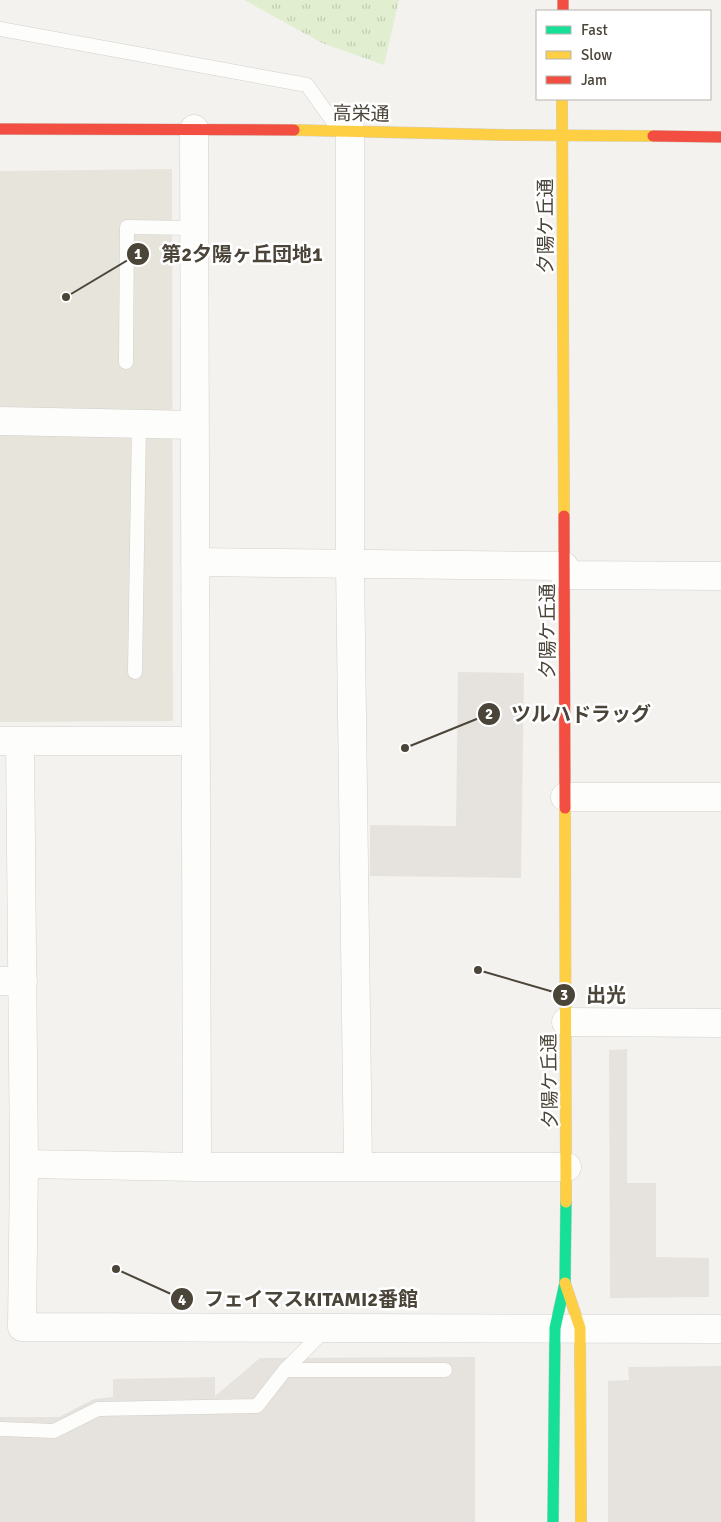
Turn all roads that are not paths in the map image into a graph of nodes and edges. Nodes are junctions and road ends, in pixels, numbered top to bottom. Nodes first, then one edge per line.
1 (0, 29) edge
2 (562, 100) edge
3 (0, 129) edge
4 (194, 129) junction
5 (344, 130) junction
6 (562, 136) junction
7 (721, 137) edge
8 (195, 228) junction
9 (126, 362) dead end
10 (0, 421) edge
11 (139, 423) junction
12 (195, 425) junction
13 (195, 562) junction
14 (350, 565) junction
15 (564, 571) junction
16 (721, 576) edge
17 (135, 672) dead end
18 (10, 741) edge
19 (195, 741) junction
20 (565, 797) junction
21 (721, 797) edge
22 (12, 981) edge
23 (566, 1022) junction
24 (721, 1023) edge
25 (24, 1164) junction
26 (358, 1166) junction
27 (197, 1167) junction
28 (567, 1167) junction
29 (565, 1283) junction
30 (327, 1328) junction
31 (567, 1328) junction
32 (721, 1329) edge
33 (285, 1370) junction
34 (445, 1370) dead end
35 (0, 1429) edge
36 (553, 1522) edge
37 (581, 1522) edge

1 - 5 lane
2 - 6 street, 夕陽ケ丘通
3 - 4 street, 高栄通
4 - 5 street, 高栄通
4 - 8 street
5 - 6 street, 高栄通
5 - 14 street
6 - 7 street, 高栄通
6 - 15 street, 夕陽ケ丘通
8 - 9 lane
8 - 12 street
10 - 11 street
11 - 12 street
11 - 17 lane
12 - 13 street
13 - 14 street
13 - 19 street
14 - 15 street
14 - 26 street
15 - 16 street
15 - 20 street, 夕陽ケ丘通
18 - 19 street
18 - 22 street
19 - 27 street
20 - 21 street
20 - 23 street, 夕陽ケ丘通
22 - 25 street
23 - 24 street
23 - 28 street, 夕陽ケ丘通
25 - 27 street
25 - 30 street
26 - 27 street
26 - 28 street
28 - 29 street, 夕陽ケ丘通
29 - 31 street, 夕陽ケ丘通
29 - 31 street, 夕陽ケ丘通
30 - 31 street
30 - 33 lane
31 - 32 street
31 - 36 street, 夕陽ケ丘通
31 - 37 street, 夕陽ケ丘通
33 - 34 lane
33 - 35 lane

